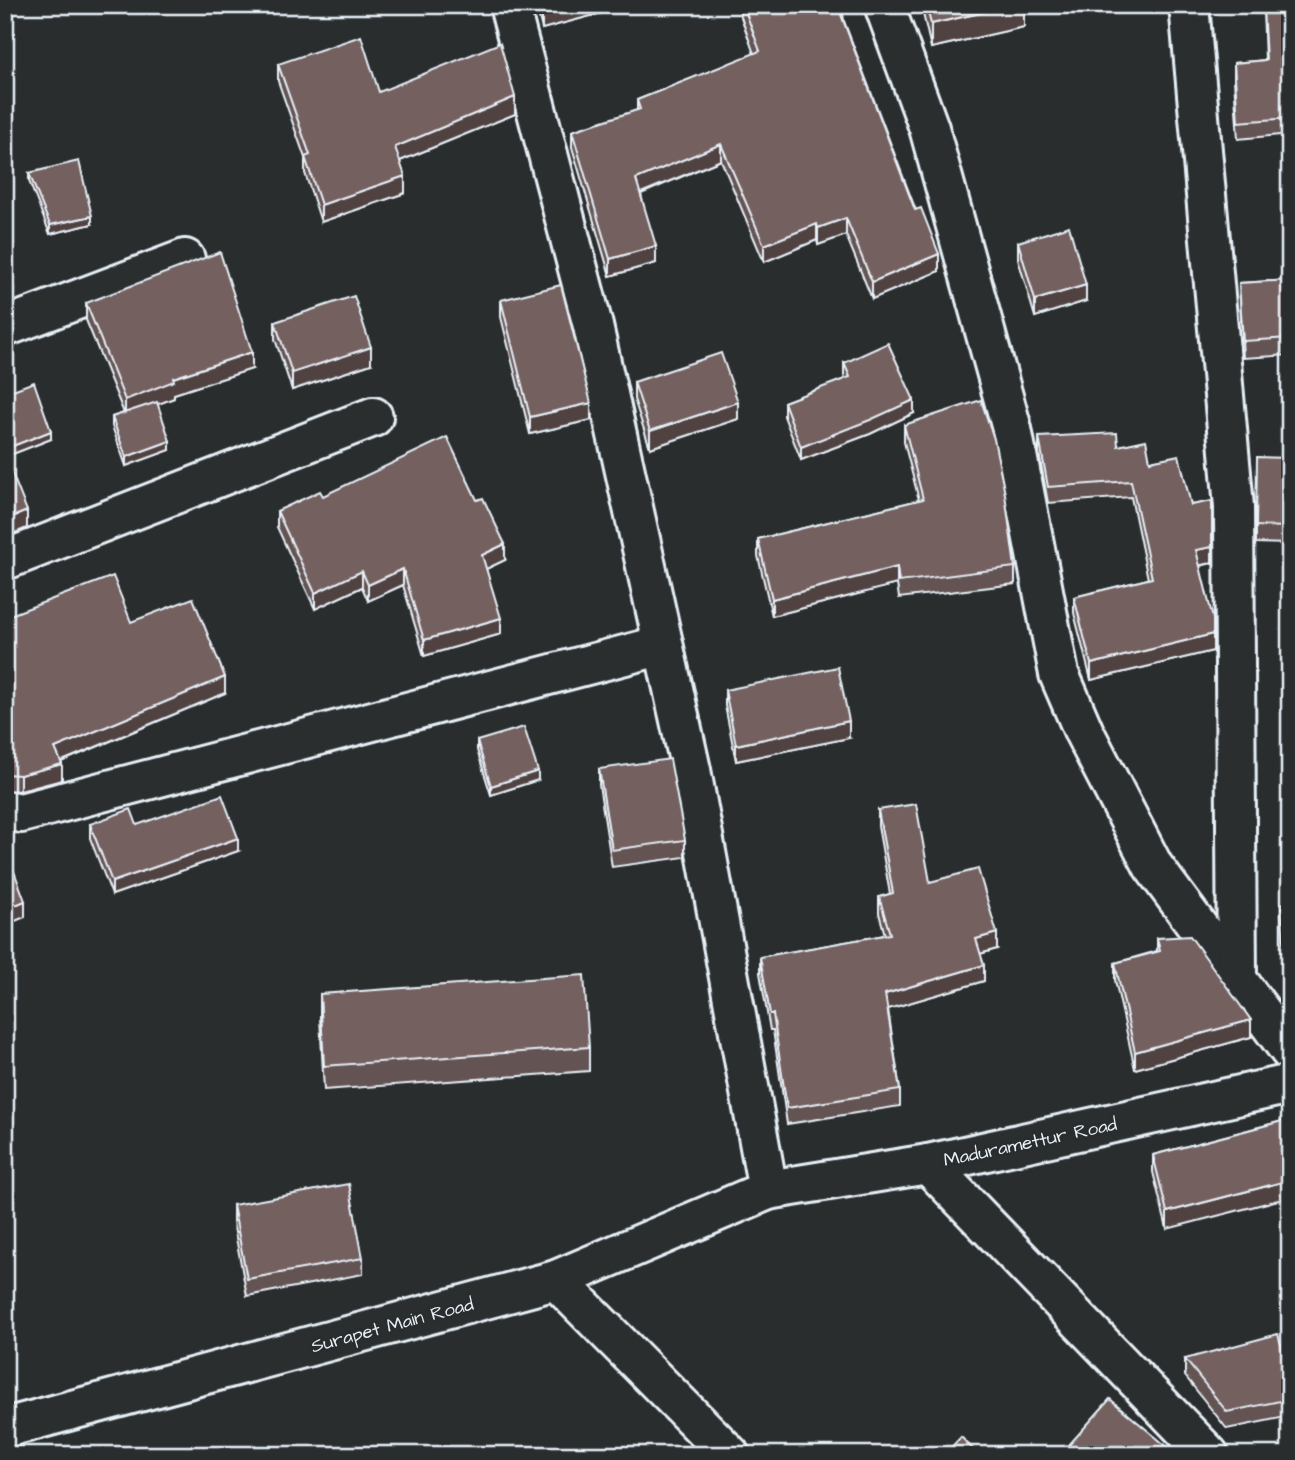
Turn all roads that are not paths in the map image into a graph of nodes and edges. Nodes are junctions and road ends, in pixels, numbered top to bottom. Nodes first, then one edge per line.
1 (509, 5) edge
2 (884, 5) edge
3 (1189, 5) edge
4 (184, 259) dead end
5 (5, 327) edge
6 (373, 417) dead end
7 (5, 560) edge
8 (663, 645) junction
9 (5, 810) edge
10 (1237, 980) junction
11 (1290, 1051) edge
12 (1290, 1084) edge
13 (928, 1164) junction
14 (768, 1190) junction
15 (556, 1280) junction
16 (5, 1428) edge
17 (730, 1455) edge
18 (1209, 1455) edge

1 - 8 street
2 - 10 street
3 - 10 street
4 - 5 street
6 - 7 street
8 - 9 street
8 - 14 street
10 - 11 street
12 - 13 street, Maduramettur Road
13 - 14 street, Maduramettur Road
13 - 18 street
14 - 15 street, Surapet Main Road
15 - 16 street, Surapet Main Road
15 - 17 street

